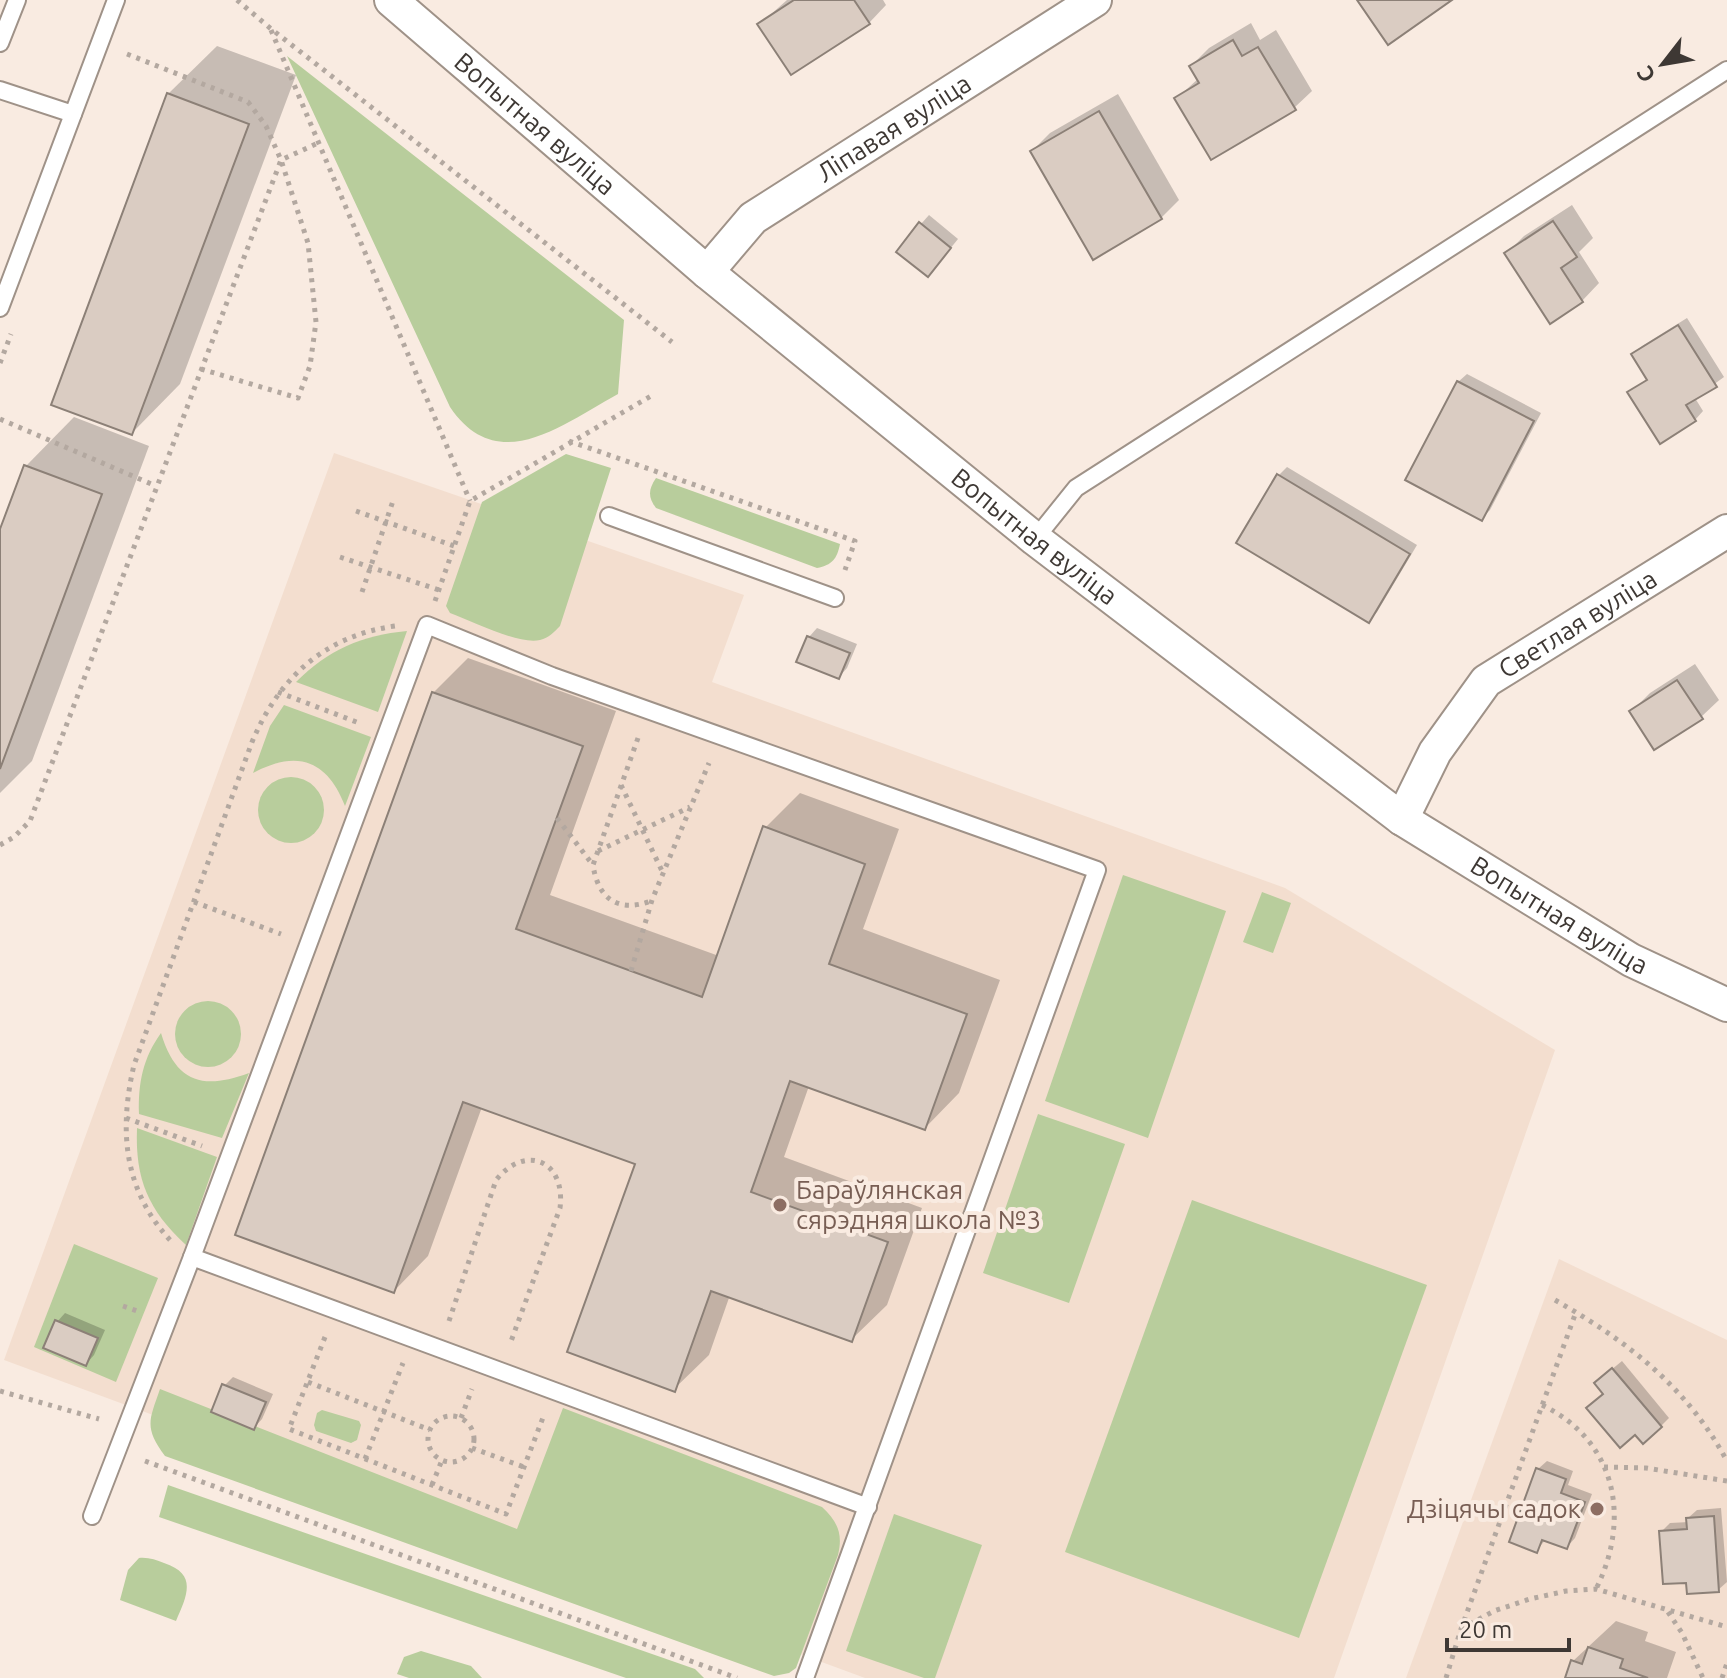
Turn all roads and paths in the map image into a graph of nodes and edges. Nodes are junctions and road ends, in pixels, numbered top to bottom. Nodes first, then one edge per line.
1 (17, 0) edge
2 (116, 0) edge
3 (237, 0) edge
4 (391, 0) edge
5 (1095, 0) edge
6 (270, 28) junction
7 (0, 43) edge
8 (119, 51) dead end
9 (1727, 70) edge
10 (0, 90) edge
11 (73, 114) junction
12 (318, 143) junction
13 (281, 160) junction
14 (707, 272) junction
15 (0, 308) edge
16 (672, 342) dead end
17 (201, 369) junction
18 (651, 396) dead end
19 (0, 419) edge
20 (569, 441) junction
21 (156, 486) junction
22 (394, 498) dead end
23 (470, 501) junction
24 (356, 511) dead end
25 (609, 516) dead end
26 (386, 521) junction
27 (1727, 531) edge
28 (1035, 539) junction
29 (454, 546) junction
30 (340, 557) dead end
31 (371, 568) junction
32 (439, 590) junction
33 (362, 592) dead end
34 (835, 598) joint
35 (427, 625) junction
36 (278, 692) junction
37 (649, 710) junction
38 (387, 734) junction
39 (721, 735) junction
40 (621, 784) junction
41 (691, 806) junction
42 (557, 818) dead end
43 (1402, 819) junction
44 (643, 829) junction
45 (0, 845) edge
46 (597, 852) junction
47 (593, 865) junction
48 (663, 873) junction
49 (652, 900) junction
50 (194, 902) junction
51 (308, 945) junction
52 (631, 971) dead end
53 (1727, 1005) edge
54 (125, 1118) junction
55 (230, 1157) junction
56 (192, 1257) junction
57 (1555, 1300) dead end
58 (336, 1310) junction
59 (1576, 1312) junction
60 (412, 1338) junction
61 (439, 1348) junction
62 (500, 1371) junction
63 (308, 1382) junction
64 (0, 1391) edge
65 (553, 1391) junction
66 (1542, 1405) junction
67 (384, 1412) junction
68 (127, 1427) junction
69 (430, 1430) junction
70 (472, 1448) junction
71 (118, 1451) junction
72 (365, 1459) junction
73 (442, 1460) junction
74 (1727, 1461) edge
75 (524, 1467) junction
76 (1604, 1467) junction
77 (1727, 1481) edge
78 (432, 1485) junction
79 (868, 1507) junction
80 (92, 1516) dead end
81 (1596, 1589) junction
82 (1667, 1611) junction
83 (1727, 1627) edge
84 (1461, 1629) junction
85 (1727, 1663) edge
86 (737, 1678) edge
87 (805, 1678) edge
88 (1446, 1678) edge
89 (1703, 1678) edge
90 (1722, 1678) edge

1 - 7 lane
2 - 11 lane
3 - 6 path
4 - 14 street, Вопытная вуліца
5 - 14 street, Ліпавая вуліца
6 - 12 path
6 - 16 path
8 - 13 path
9 - 28 lane
10 - 11 lane
11 - 15 lane
12 - 13 path
12 - 23 path
13 - 17 path
13 - 17 path
14 - 28 street, Вопытная вуліца
17 - 21 path
18 - 20 path
19 - 21 path
20 - 23 path
20 - 34 path
21 - 45 path
22 - 26 path
23 - 29 path
24 - 26 path
25 - 34 lane
26 - 29 path
26 - 31 path
27 - 43 street, Светлая вуліца
28 - 43 street, Вопытная вуліца
29 - 32 path
30 - 31 path
31 - 32 path
31 - 33 path
32 - 35 path
35 - 36 path
35 - 37 lane
35 - 38 lane
36 - 38 path
36 - 50 path
37 - 39 lane
37 - 40 path
38 - 51 lane
39 - 41 path
39 - 79 lane
40 - 44 path
40 - 46 path
41 - 44 path
41 - 48 path
42 - 47 path
43 - 53 street, Вопытная вуліца
44 - 46 path
44 - 48 path
46 - 47 path
47 - 49 path
48 - 49 path
49 - 52 path
50 - 51 path
50 - 54 path
51 - 55 lane
54 - 55 path
54 - 56 path
55 - 56 lane
56 - 58 lane
56 - 68 lane
57 - 59 path
58 - 60 lane
58 - 63 path
59 - 66 path
59 - 74 path
60 - 61 lane
60 - 67 path
61 - 62 lane
61 - 62 path
62 - 65 lane
63 - 67 path
63 - 72 path
64 - 68 path
65 - 75 path
65 - 79 lane
66 - 76 path
66 - 84 path
67 - 69 path
67 - 72 path
68 - 71 lane
69 - 70 path
69 - 73 path
70 - 73 path
70 - 75 path
71 - 80 lane
71 - 86 path
72 - 78 path
73 - 78 path
75 - 78 path
76 - 77 path
76 - 81 path
79 - 87 lane
81 - 82 path
81 - 84 path
82 - 83 path
82 - 89 path
84 - 88 path
85 - 90 path

